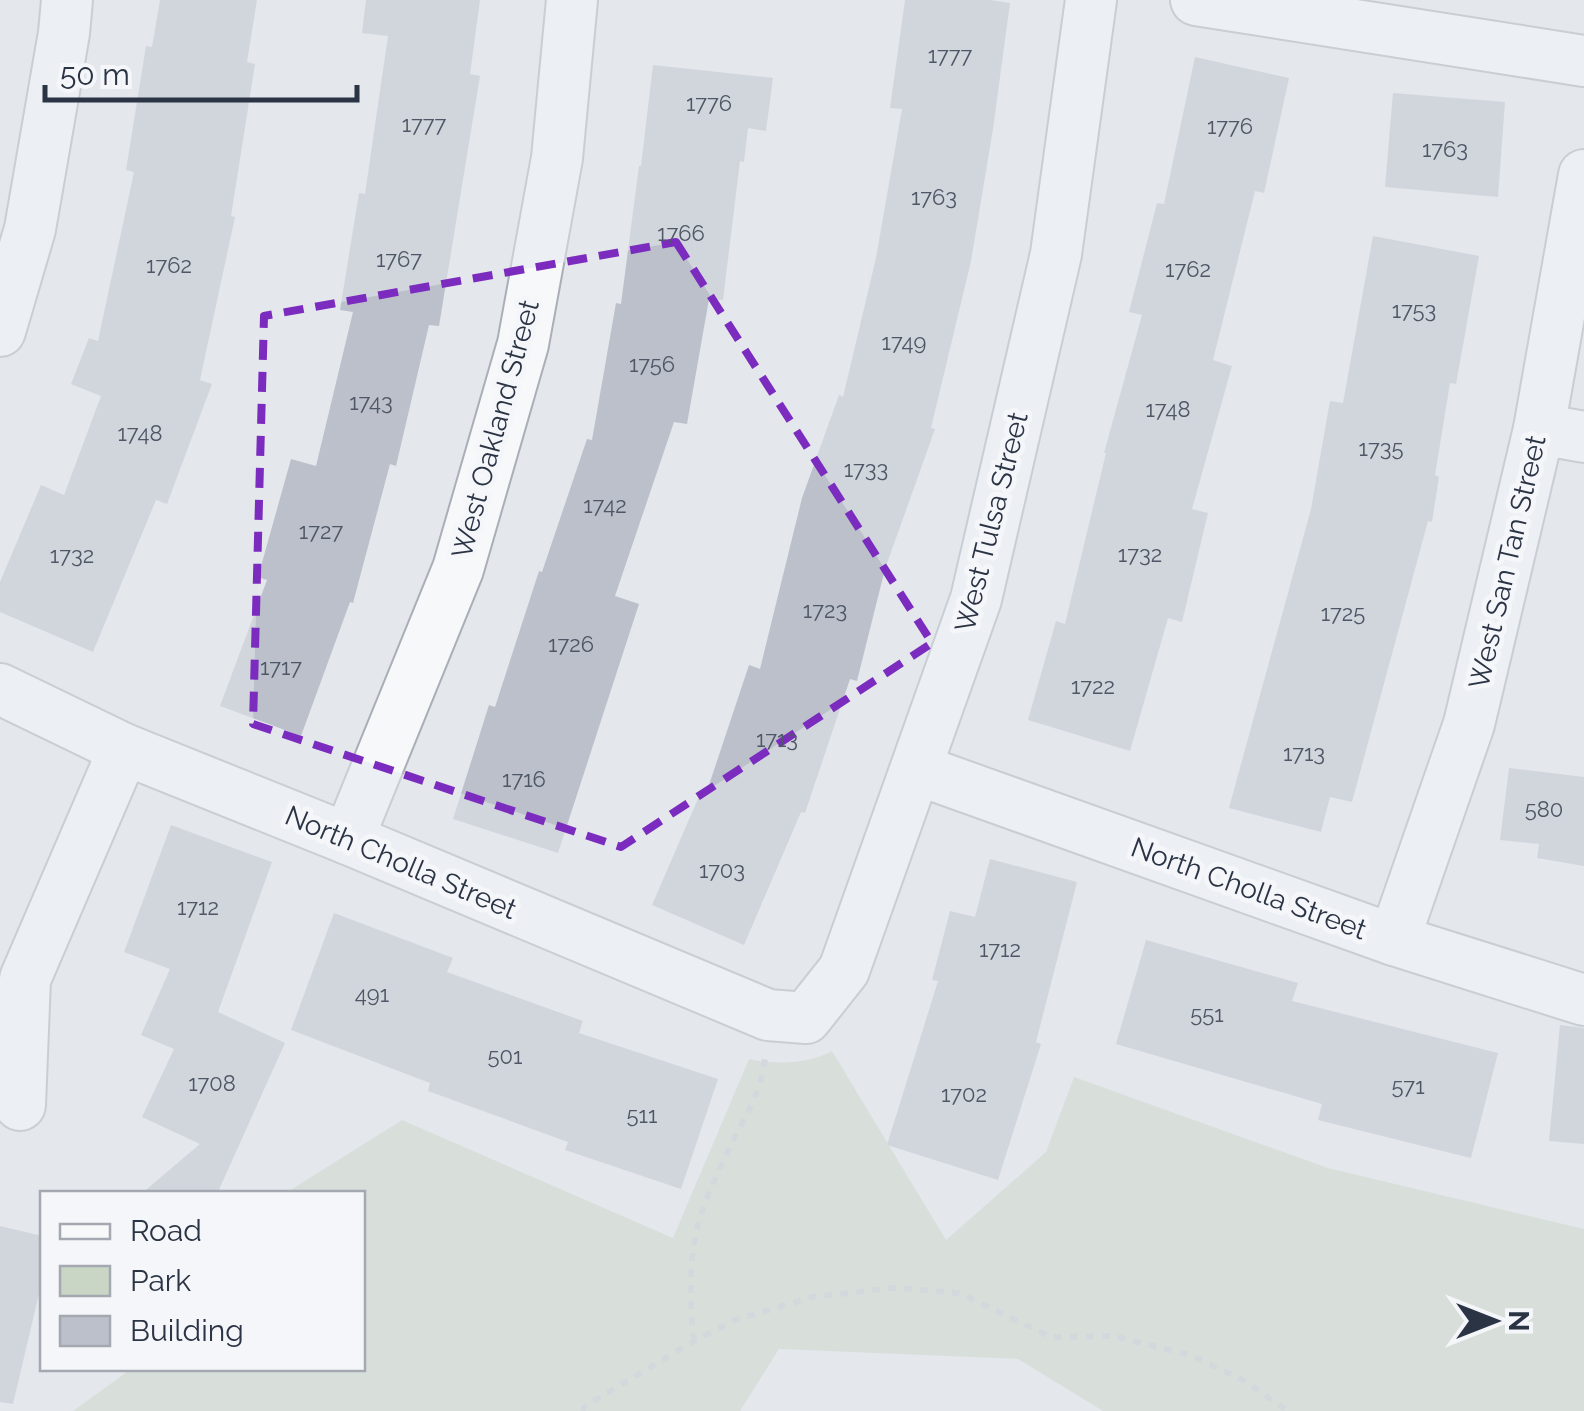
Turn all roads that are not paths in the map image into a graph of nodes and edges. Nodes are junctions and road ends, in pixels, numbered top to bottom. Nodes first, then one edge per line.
1 (68, 0) edge
2 (572, 0) edge
3 (1091, 0) edge
4 (1196, 0) edge
5 (1584, 61) edge
6 (1584, 175) edge
7 (0, 331) edge
8 (1561, 433) edge
9 (0, 689) edge
10 (124, 749) junction
11 (916, 769) junction
12 (348, 839) junction
13 (1394, 940) junction
14 (1584, 1000) edge
15 (787, 1017) joint
16 (20, 1104) dead end

1 - 7 street
2 - 12 street, West Oakland Street
3 - 11 street, West Tulsa Street
4 - 5 street
6 - 8 street, West San Tan Street
8 - 13 street, West San Tan Street
9 - 10 street, North Cholla Street
10 - 12 street, North Cholla Street
10 - 16 street
11 - 13 street, North Cholla Street
11 - 15 street, West Tulsa Street
12 - 15 street, North Cholla Street
13 - 14 street, North Cholla Street

